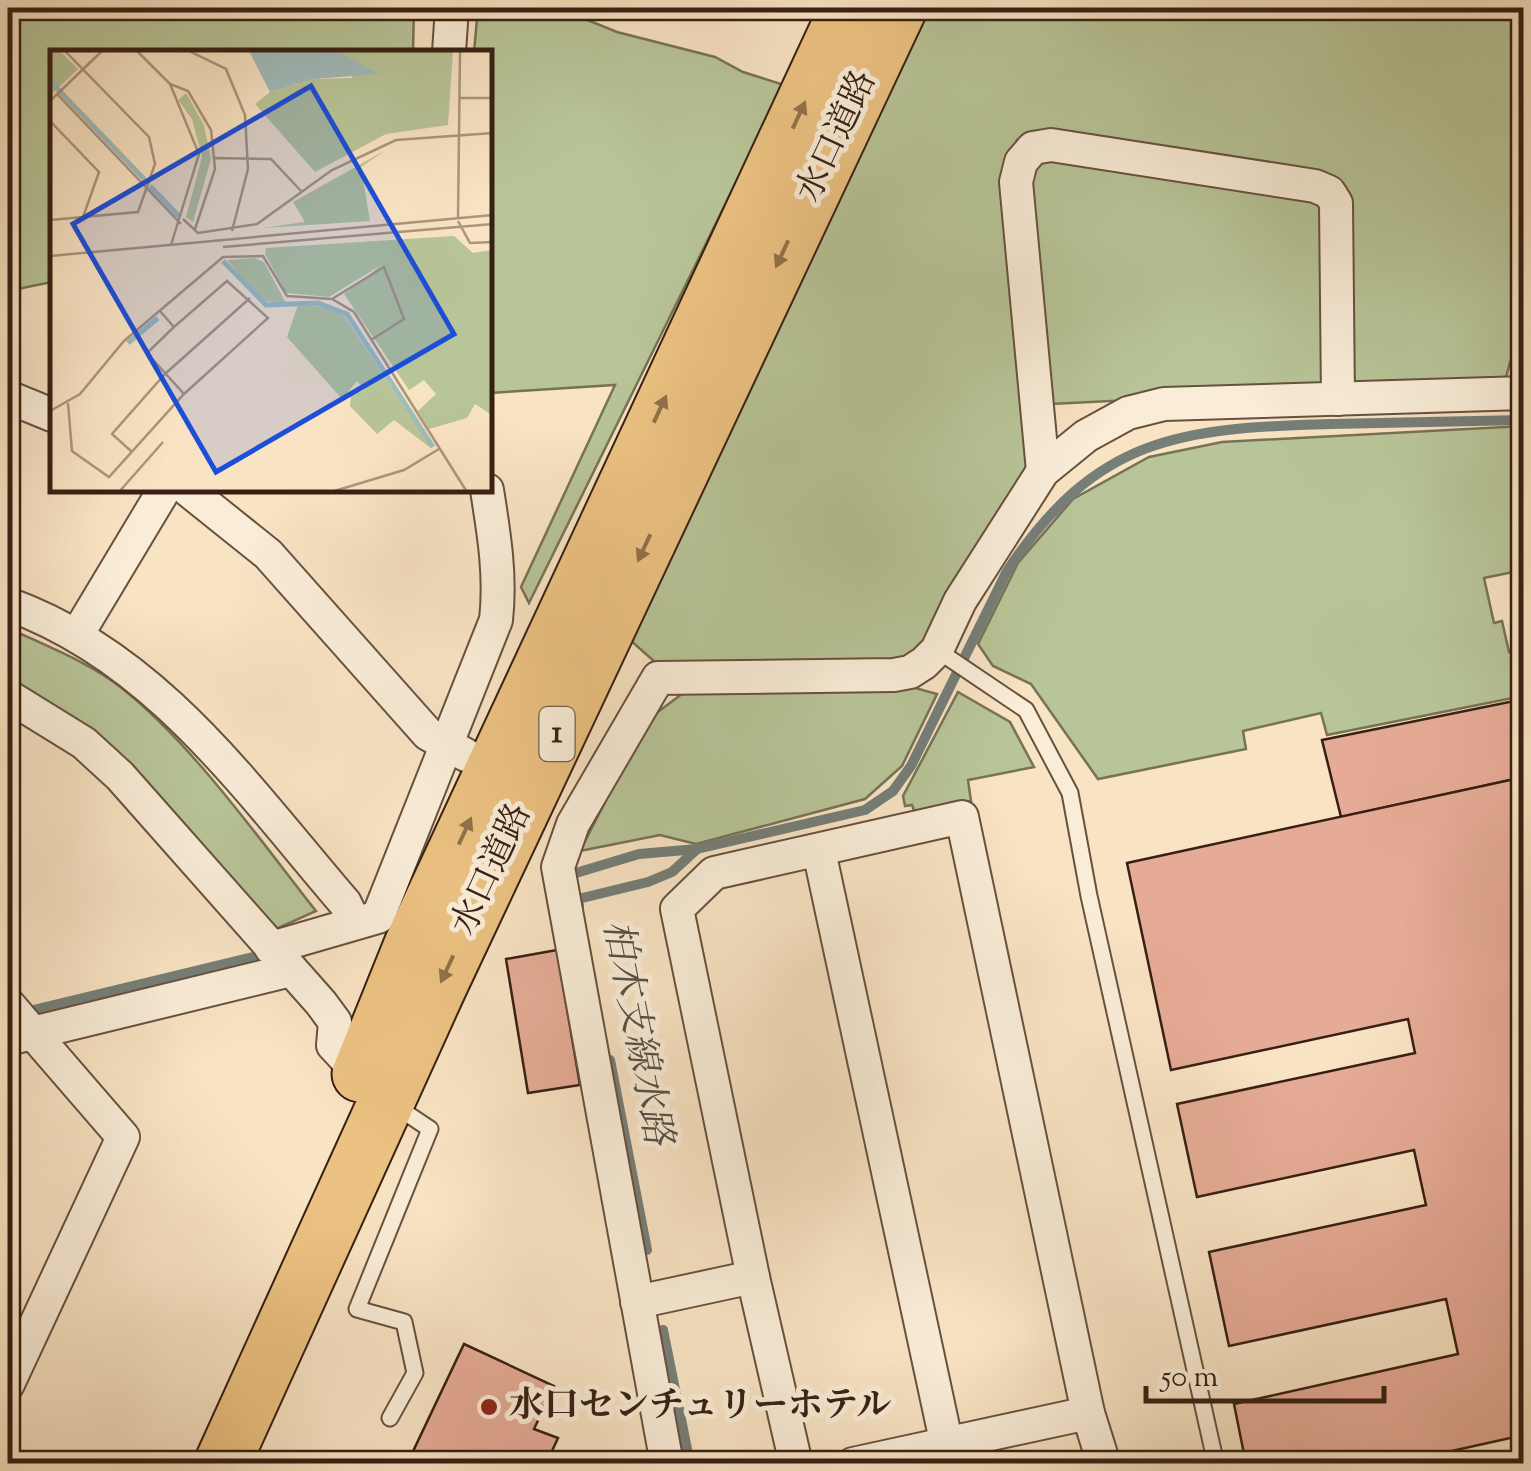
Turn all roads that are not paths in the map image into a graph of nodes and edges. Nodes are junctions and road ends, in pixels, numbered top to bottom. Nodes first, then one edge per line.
1 (452, 8) edge
2 (848, 8) edge
3 (899, 8) edge
4 (449, 50) edge
5 (1524, 394) edge
6 (8, 397) edge
7 (1338, 399) junction
8 (50, 414) edge
9 (1044, 471) junction
10 (163, 492) edge
11 (190, 492) edge
12 (487, 492) edge
13 (8, 604) edge
14 (77, 635) junction
15 (943, 654) junction
16 (8, 696) edge
17 (461, 752) junction
18 (819, 851) junction
19 (354, 922) junction
20 (281, 959) junction
21 (19, 1025) edge
22 (373, 1087) junction
23 (753, 1277) junction
24 (637, 1302) junction
25 (8, 1384) edge
26 (1088, 1413) junction
27 (390, 1418) dead end
28 (948, 1455) edge
29 (183, 1464) edge
30 (222, 1464) edge
31 (666, 1464) edge
32 (796, 1464) edge
33 (853, 1464) edge
34 (1104, 1464) edge
35 (1216, 1464) edge

1 - 4 street
22 -> 2 highway, 水口道路 / 1
3 -> 22 highway, 水口道路 / 1
5 - 7 street
6 - 8 street
7 - 9 street
7 - 9 street
9 - 15 street
10 - 14 street
11 - 17 street
12 - 17 street
13 - 14 street
14 - 19 street
15 - 24 street
15 - 35 lane
16 - 20 street
17 - 19 street
18 - 23 street
18 - 26 street
18 - 28 street
19 - 20 street
20 - 21 street
20 - 22 street
21 - 25 street
22 - 27 lane
22 - 29 highway, 水口道路 / 1
22 - 30 highway, 水口道路 / 1
23 - 24 street
23 - 32 street
24 - 31 street
26 - 28 street
26 - 34 street
28 - 33 street

